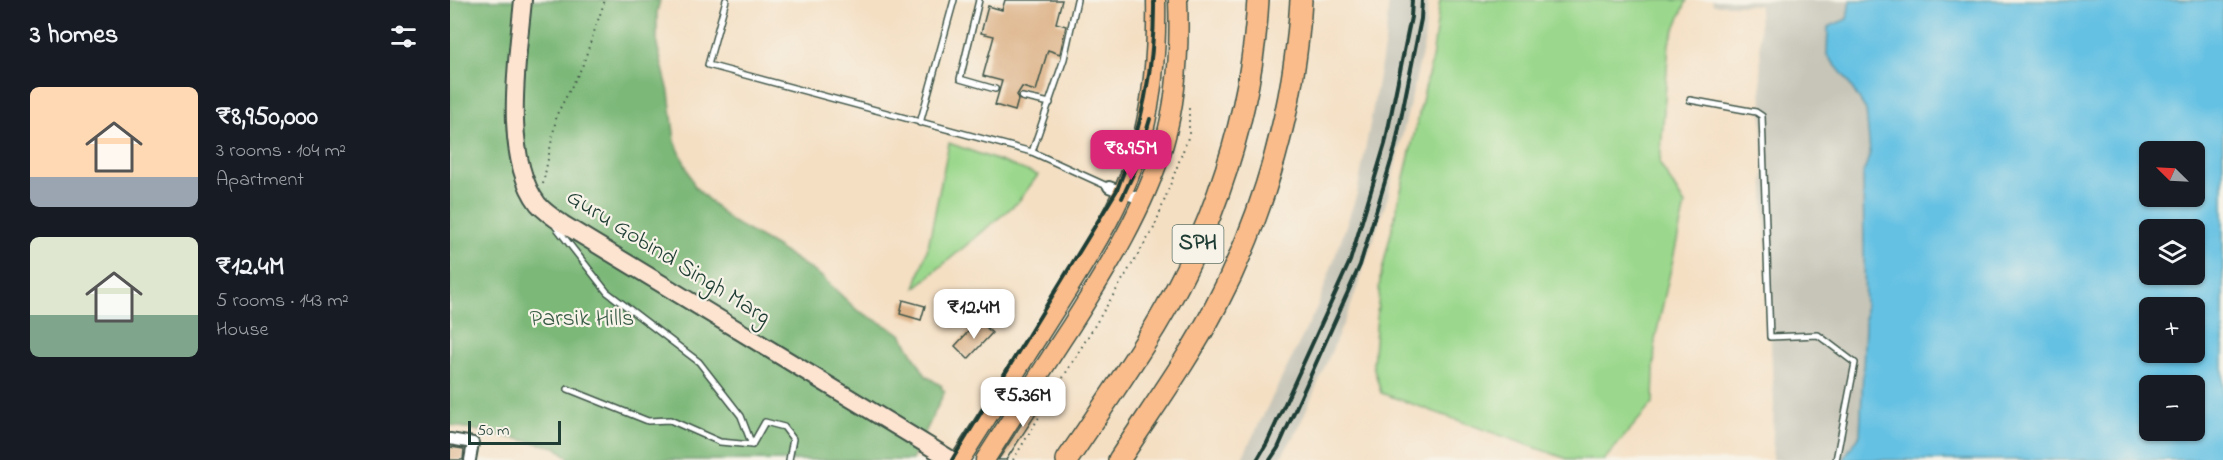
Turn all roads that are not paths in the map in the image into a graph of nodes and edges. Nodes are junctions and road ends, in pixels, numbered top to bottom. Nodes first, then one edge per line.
1 (523, 0) edge
2 (726, 0) edge
3 (954, 0) edge
4 (979, 0) edge
5 (1077, 0) edge
6 (1155, 0) edge
7 (1178, 0) edge
8 (1258, 0) edge
9 (1301, 0) edge
10 (995, 89) dead end
11 (1022, 97) dead end
12 (1690, 100) dead end
13 (1050, 103) junction
14 (920, 123) junction
15 (1032, 152) junction
16 (1116, 190) junction
17 (1143, 200) junction
18 (539, 204) junction
19 (568, 389) dead end
20 (450, 439) edge
21 (752, 445) junction
22 (470, 460) edge
23 (789, 460) edge
24 (952, 460) edge
25 (960, 460) edge
26 (985, 460) edge
27 (1067, 460) edge
28 (1119, 460) edge
29 (1836, 460) edge

1 - 18 street, Guru Gobind Singh Marg
2 - 14 lane
3 - 14 lane
4 - 10 lane
5 - 13 lane
6 - 16 main road
7 - 17 main road
8 - 27 highway, SPH
9 - 28 highway, SPH
11 - 13 lane
12 - 29 lane
13 - 15 lane
14 - 15 lane
15 - 16 lane
16 - 17 street
16 - 25 main road
17 - 26 main road
18 - 21 lane
18 - 24 street, Guru Gobind Singh Marg
19 - 21 lane
20 - 22 street
21 - 23 lane

